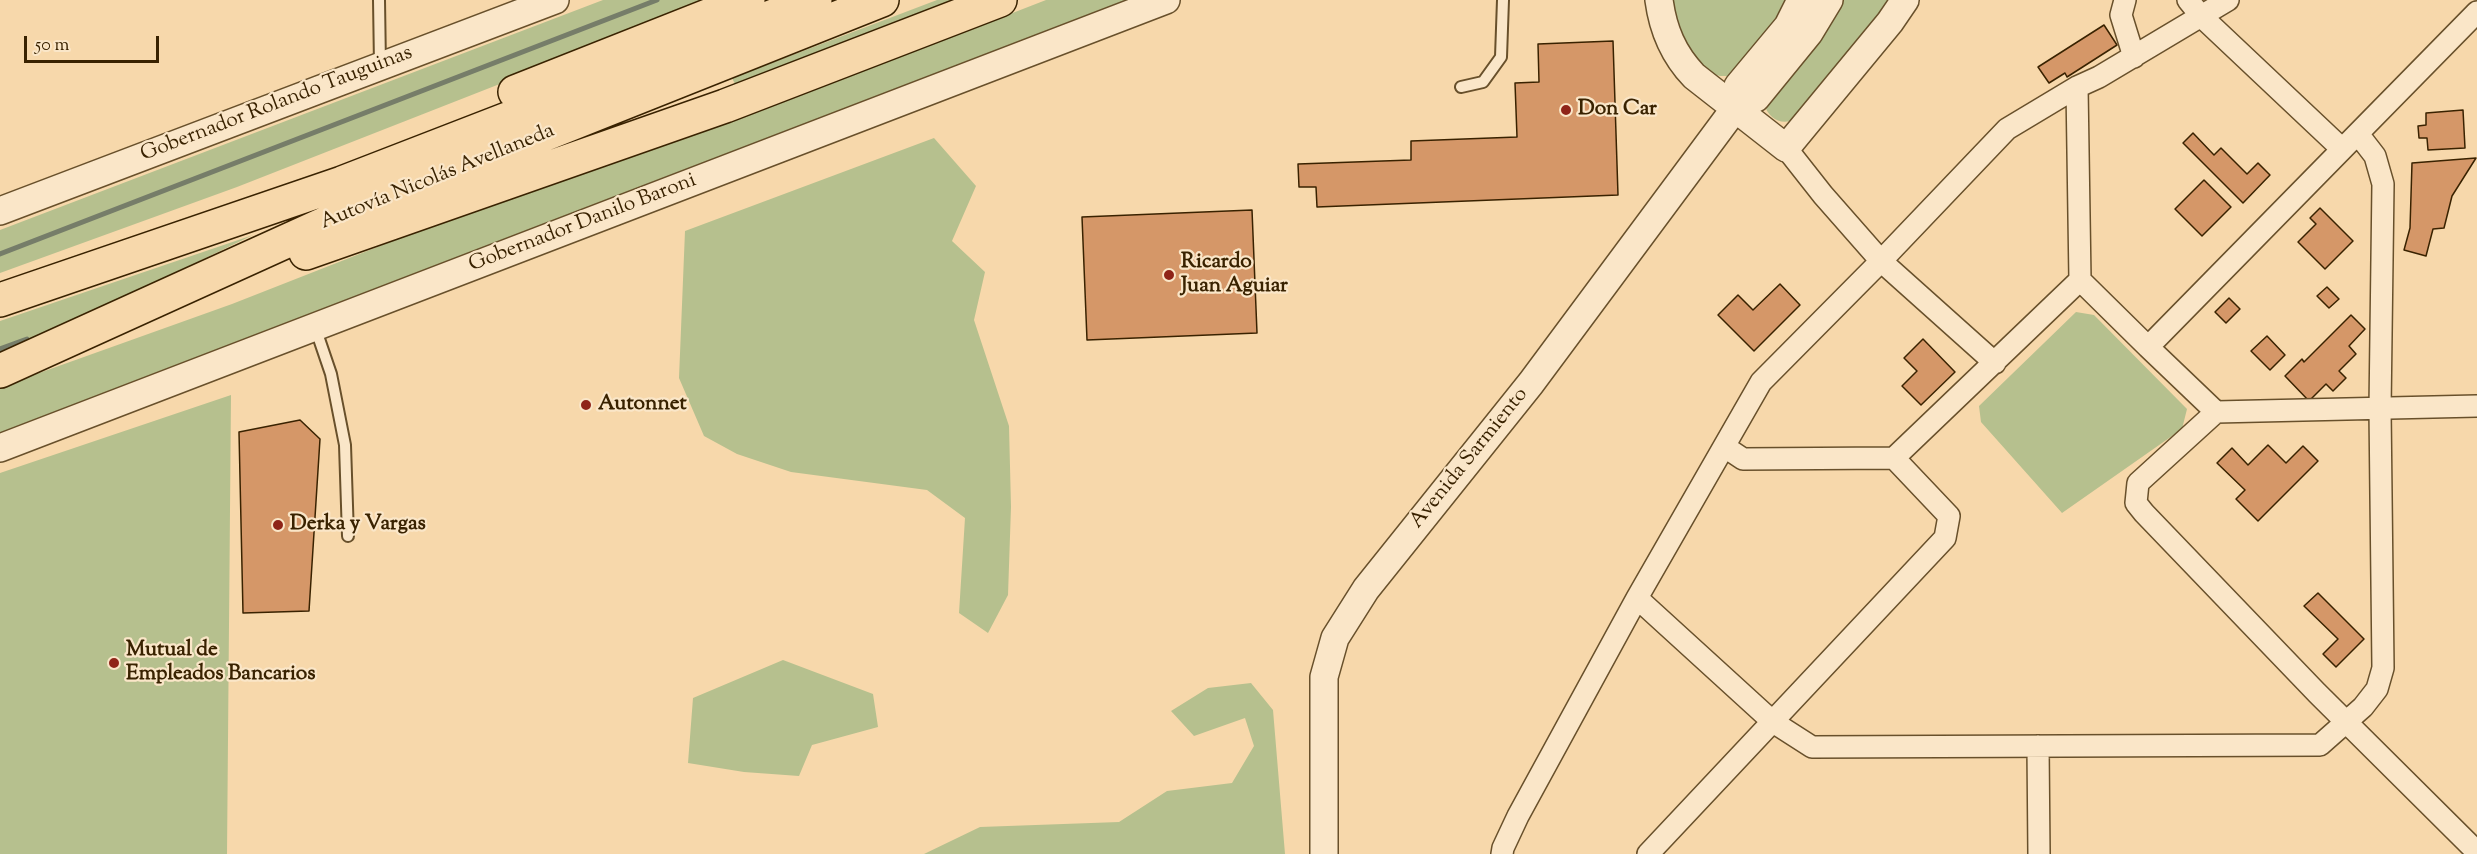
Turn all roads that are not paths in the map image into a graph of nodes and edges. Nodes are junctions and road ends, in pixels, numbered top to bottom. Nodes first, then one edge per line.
1 (379, 0) edge
2 (555, 0) edge
3 (748, 0) edge
4 (814, 0) edge
5 (882, 0) edge
6 (999, 0) edge
7 (1166, 0) edge
8 (1503, 0) edge
9 (1659, 0) edge
10 (1801, 0) edge
11 (1829, 0) edge
12 (1905, 0) edge
13 (2125, 0) edge
14 (2228, 0) edge
15 (2195, 8) edge
16 (2477, 12) edge
17 (2134, 57) junction
18 (380, 66) junction
19 (1461, 87) dead end
20 (2077, 87) junction
21 (1736, 107) junction
22 (2358, 134) junction
23 (1786, 148) junction
24 (2342, 150) junction
25 (0, 211) edge
26 (1881, 261) junction
27 (2080, 280) junction
28 (8, 297) edge
29 (110, 322) junction
30 (314, 327) junction
31 (2148, 347) junction
32 (1995, 363) junction
33 (0, 371) edge
34 (2477, 406) edge
35 (2380, 409) junction
36 (2216, 412) junction
37 (1725, 447) junction
38 (0, 448) edge
39 (1894, 458) junction
40 (348, 536) dead end
41 (1637, 598) junction
42 (2345, 721) junction
43 (1773, 722) junction
44 (2038, 746) junction
45 (2477, 852) edge
46 (1324, 854) edge
47 (1502, 854) edge
48 (1648, 854) edge
49 (2039, 854) edge

1 - 18 lane
2 - 18 street, Gobernador Rolando Tauguinas
3 - 28 highway
4 - 28 highway, Autovía Nicolás Avellaneda
5 - 29 highway, Autovía Nicolás Avellaneda
6 - 29 highway
7 - 30 street, Gobernador Danilo Baroni
8 - 19 lane
9 - 21 street
10 - 21 street, Avenida Sarmiento
11 - 21 street, Avenida Sarmiento
12 - 23 street
13 - 17 street
14 - 15 street
15 - 17 street
15 - 24 street
16 - 22 street
17 - 20 street
18 - 25 street, Gobernador Rolando Tauguinas
20 - 26 street
20 - 27 street
21 - 23 street
21 - 46 street, Avenida Sarmiento
22 - 24 street
22 - 35 street
23 - 26 street
24 - 31 street
26 - 32 street
26 - 37 street
27 - 31 street
27 - 32 street
29 - 33 highway, Autovía Nicolás Avellaneda
30 - 38 street, Gobernador Danilo Baroni
30 - 40 lane
31 - 36 street
32 - 39 street
34 - 35 street
35 - 36 street
35 - 42 street
36 - 42 street
37 - 39 street
37 - 41 street
39 - 43 street
41 - 43 street
41 - 47 street
42 - 44 street
42 - 45 street
43 - 44 street
43 - 48 street
44 - 49 street

